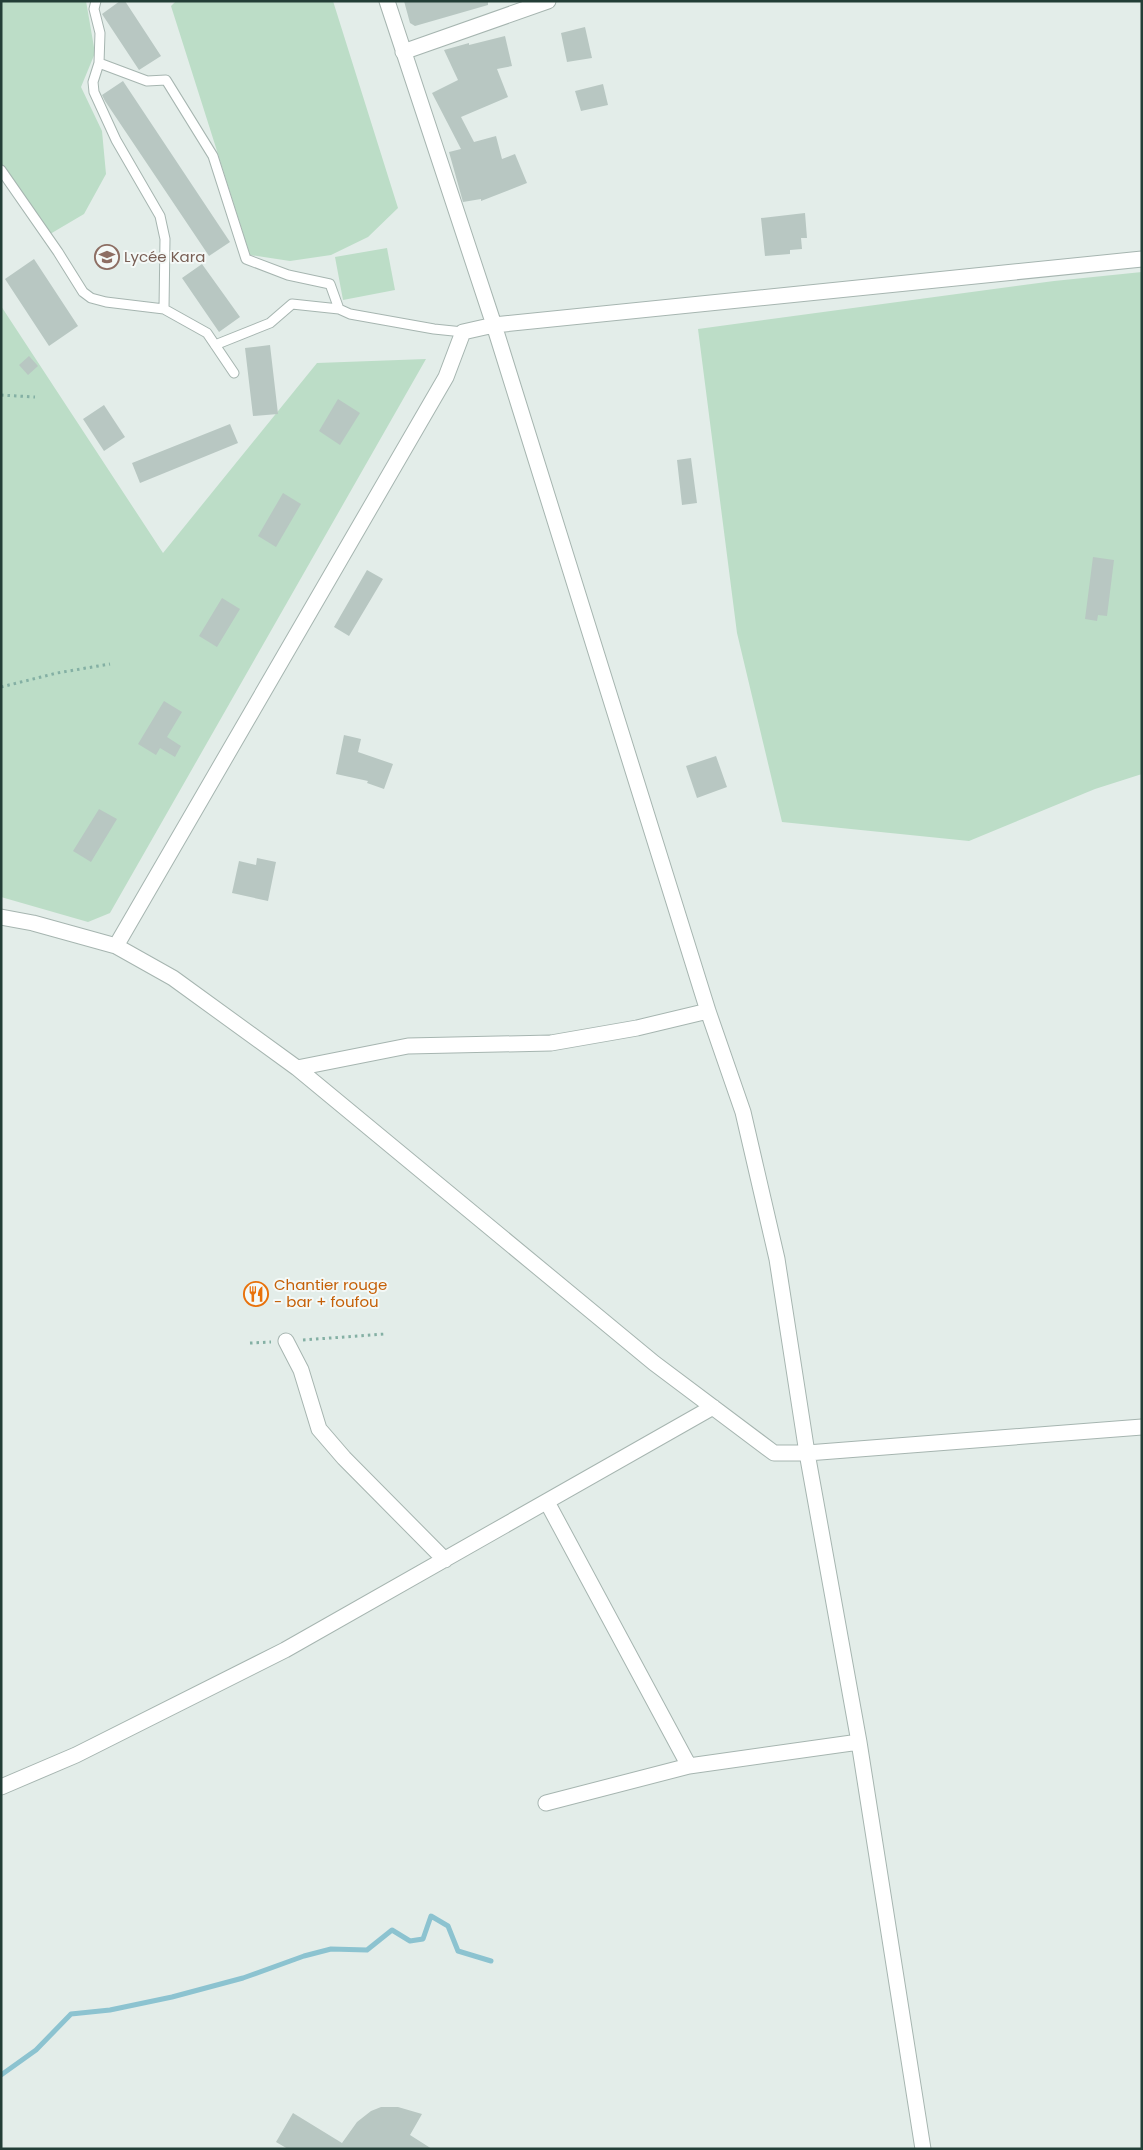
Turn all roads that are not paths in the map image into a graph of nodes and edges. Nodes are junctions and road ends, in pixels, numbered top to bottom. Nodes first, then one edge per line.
1 (96, 1) edge
2 (387, 1) edge
3 (548, 1) edge
4 (403, 52) junction
5 (99, 63) junction
6 (1, 170) edge
7 (1142, 259) edge
8 (164, 309) junction
9 (339, 309) junction
10 (494, 325) junction
11 (463, 332) junction
12 (215, 345) junction
13 (234, 373) dead end
14 (1, 917) edge
15 (116, 946) junction
16 (708, 1011) junction
17 (297, 1068) junction
18 (286, 1341) road end
19 (713, 1407) junction
20 (1142, 1427) edge
21 (807, 1453) junction
22 (546, 1502) junction
23 (445, 1560) junction
24 (859, 1742) junction
25 (689, 1766) junction
26 (1, 1787) edge
27 (546, 1803) dead end
28 (923, 2149) edge

1 - 5 lane
2 - 4 street
3 - 4 street
4 - 10 street
5 - 8 lane
5 - 9 lane
6 - 8 lane
7 - 10 street
8 - 12 lane
9 - 11 lane
9 - 12 lane
10 - 11 street
10 - 16 street
11 - 15 street
12 - 13 lane
14 - 15 street
15 - 17 street
16 - 17 street
16 - 21 street
17 - 19 street
18 - 23 street
19 - 21 street
19 - 22 street
20 - 21 street
21 - 24 street
22 - 23 street
22 - 25 street
23 - 26 street
24 - 25 street
24 - 28 street
25 - 27 street

